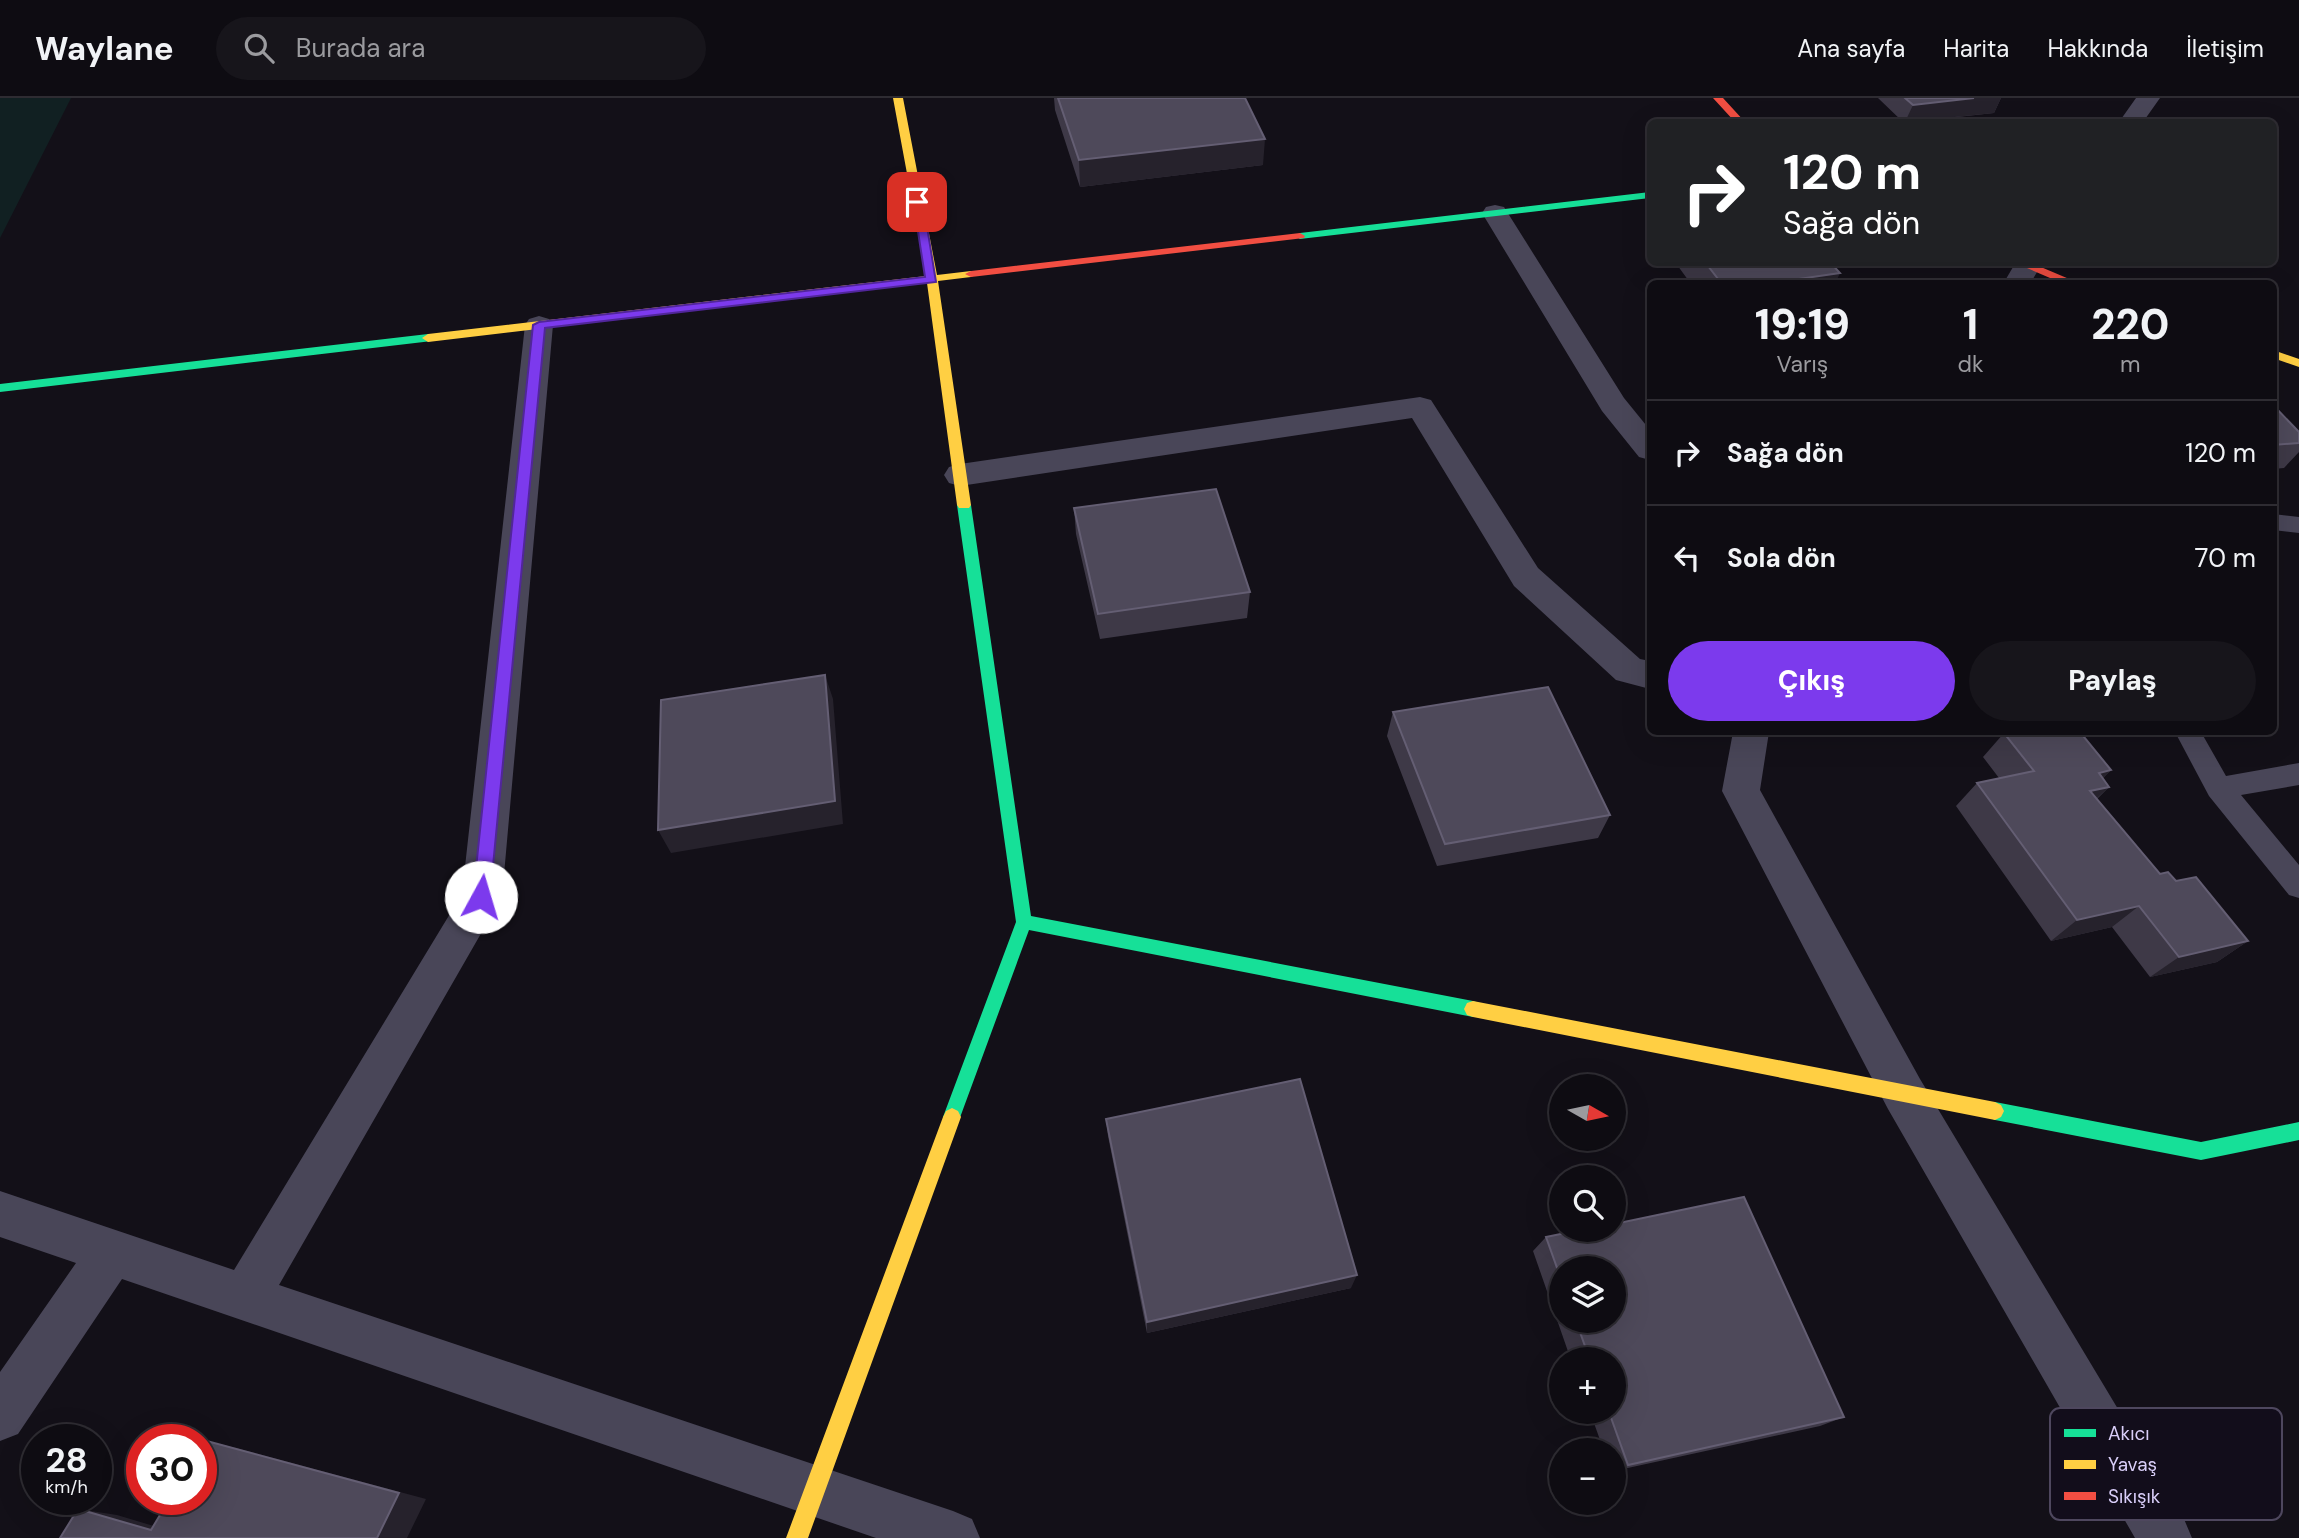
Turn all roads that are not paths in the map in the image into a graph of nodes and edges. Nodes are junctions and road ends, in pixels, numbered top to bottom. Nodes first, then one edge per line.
1 (898, 98) edge
2 (1718, 98) edge
3 (2148, 98) edge
4 (1737, 119) edge
5 (2132, 119) edge
6 (1647, 195) edge
7 (1495, 213) junction
8 (2023, 269) edge
9 (932, 279) junction
10 (2062, 280) edge
11 (539, 325) junction
12 (2277, 355) edge
13 (2299, 363) edge
14 (0, 388) edge
15 (1647, 446) edge
16 (960, 475) junction
17 (2277, 522) edge
18 (2299, 525) edge
19 (1647, 674) edge
20 (1750, 735) edge
21 (2190, 735) edge
22 (2299, 774) edge
23 (2219, 788) junction
24 (2299, 886) edge
25 (1024, 922) junction
26 (1904, 1094) junction
27 (2299, 1130) edge
28 (0, 1214) edge
29 (112, 1252) junction
30 (245, 1297) junction
31 (2089, 1408) edge
32 (0, 1416) edge
33 (813, 1493) junction
34 (2154, 1520) edge
35 (797, 1538) edge
36 (953, 1538) edge
37 (2165, 1538) edge

1 - 9 street
2 - 4 street
3 - 5 street
6 - 7 street
7 - 9 street
7 - 15 street
8 - 10 street
9 - 11 street
9 - 16 street
11 - 14 street
11 - 30 street
12 - 13 street
16 - 19 street
16 - 25 street
17 - 18 lane
20 - 26 street
21 - 23 lane
22 - 23 lane
23 - 24 lane
25 - 26 street
25 - 33 street
26 - 27 street
26 - 31 street
28 - 29 street
29 - 30 street
29 - 32 street
30 - 33 street
33 - 35 street
33 - 36 street
34 - 37 street

